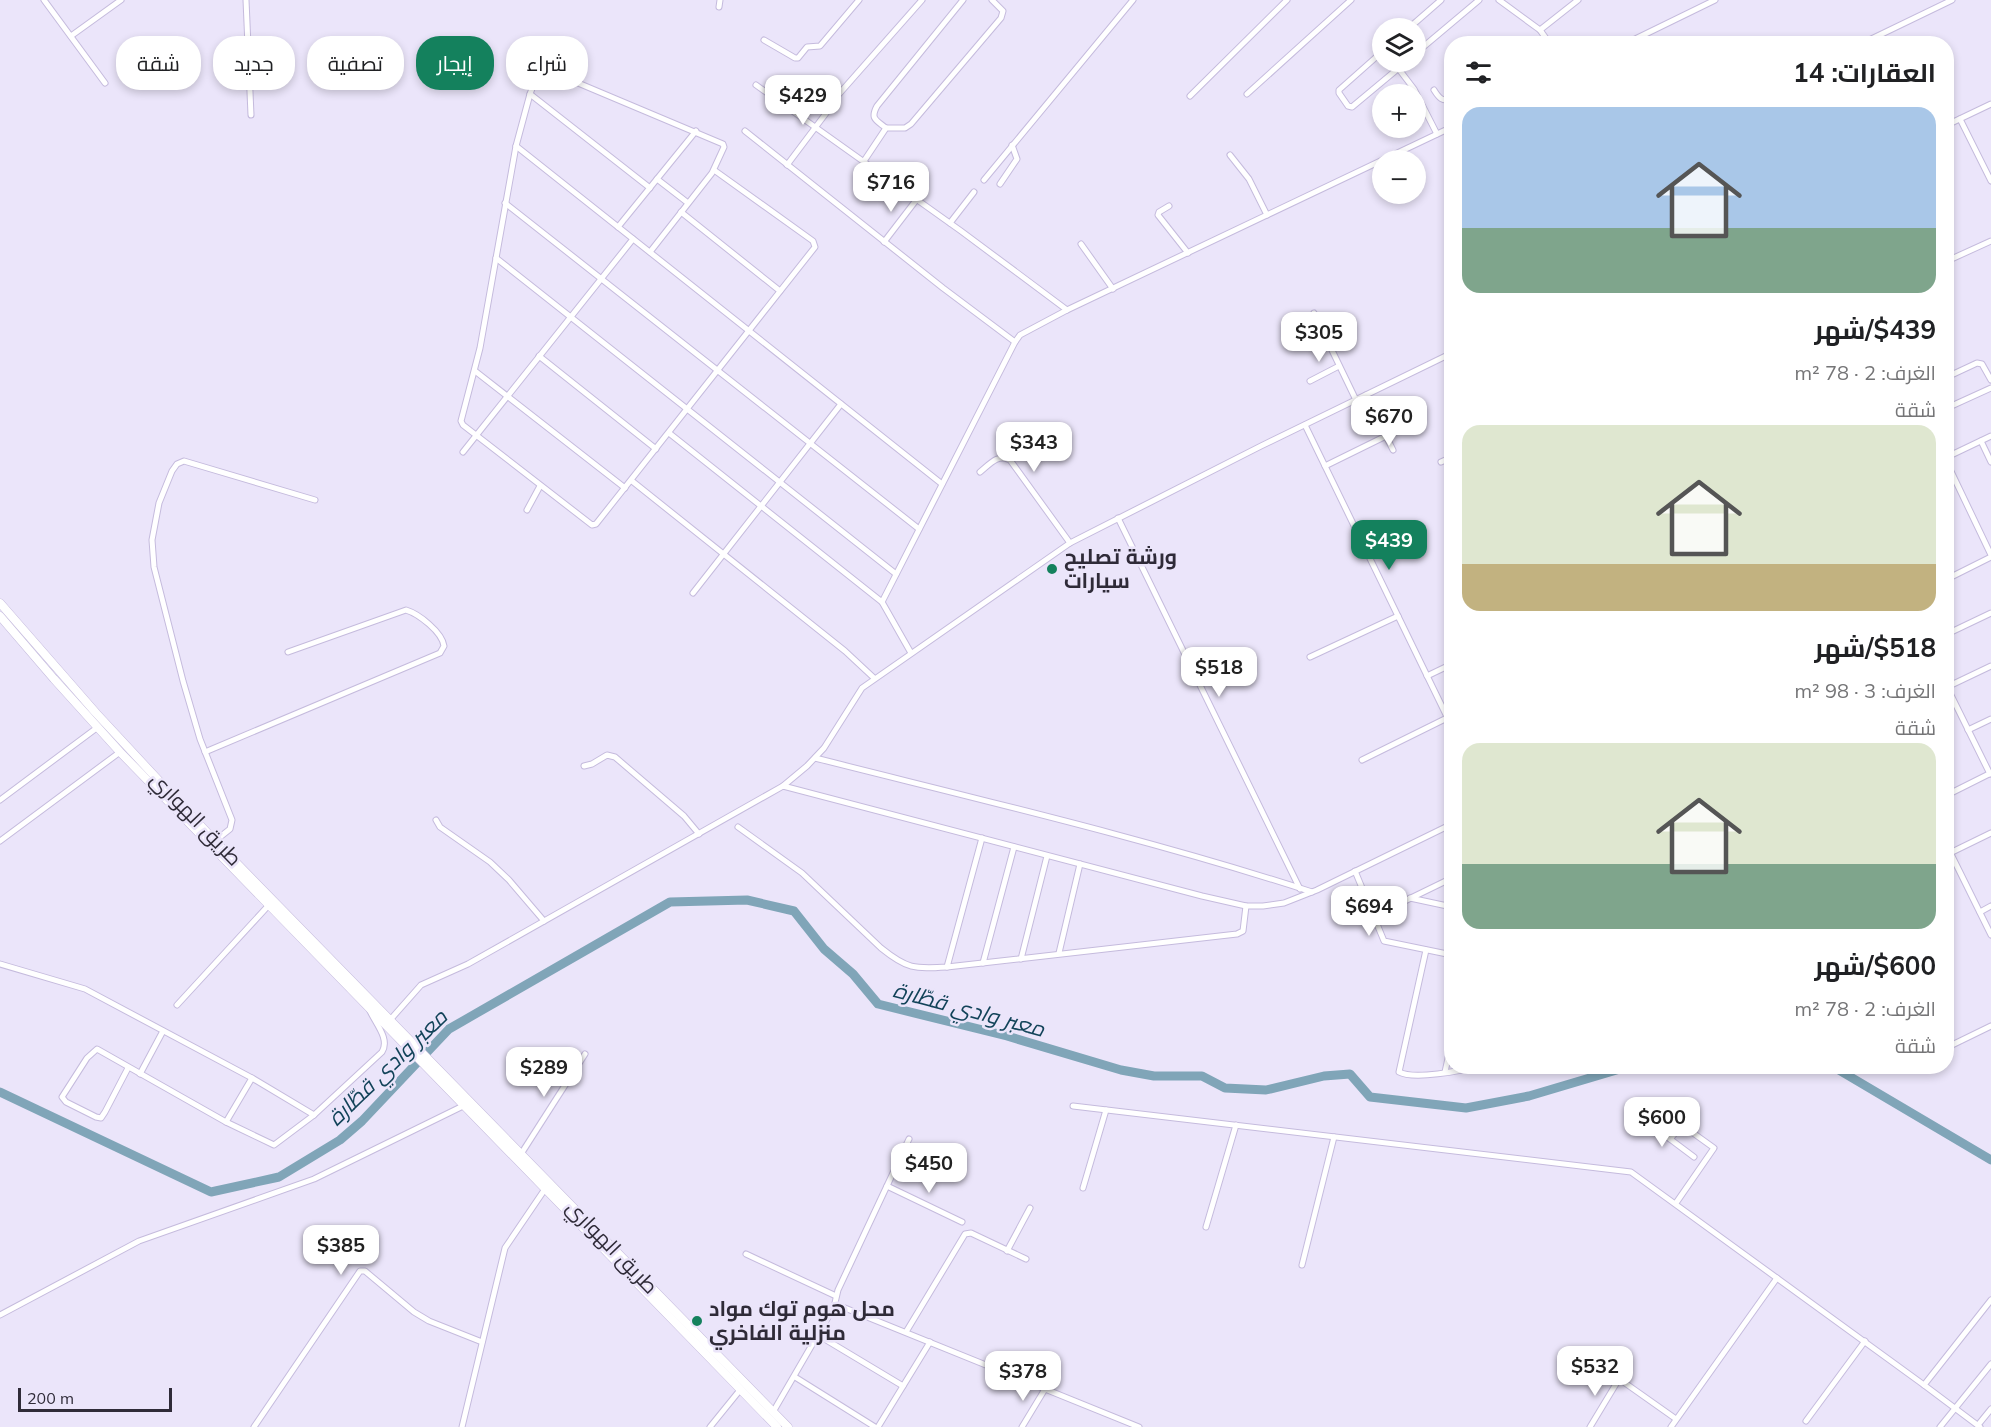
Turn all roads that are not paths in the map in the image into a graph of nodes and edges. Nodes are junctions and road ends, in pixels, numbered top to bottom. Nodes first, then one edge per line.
1 (44, 0) edge
2 (121, 0) edge
3 (246, 0) edge
4 (859, 0) edge
5 (922, 0) edge
6 (963, 0) edge
7 (992, 0) edge
8 (1133, 0) edge
9 (1287, 0) edge
10 (1351, 0) edge
11 (1441, 0) edge
12 (1479, 0) edge
13 (1499, 0) edge
14 (1578, 0) edge
15 (1715, 0) edge
16 (1952, 0) edge
17 (1420, 18) edge
18 (1540, 30) junction
19 (71, 36) junction
20 (1544, 36) edge
21 (1642, 36) edge
22 (1878, 36) edge
23 (765, 40) dead end
24 (1426, 45) edge
25 (1372, 61) edge
26 (1393, 72) edge
27 (1401, 72) edge
28 (105, 83) dead end
29 (756, 85) dead end
30 (1434, 90) dead end
31 (530, 94) junction
32 (1247, 94) dead end
33 (1191, 96) dead end
34 (1444, 101) edge
35 (1991, 104) edge
36 (251, 115) dead end
37 (1960, 119) junction
38 (1954, 122) edge
39 (817, 127) junction
40 (886, 128) junction
41 (696, 131) junction
42 (744, 131) dead end
43 (1444, 131) edge
44 (1437, 135) junction
45 (1012, 145) junction
46 (516, 146) junction
47 (1230, 155) dead end
48 (864, 161) junction
49 (787, 165) junction
50 (714, 170) junction
51 (657, 179) junction
52 (984, 180) dead end
53 (1991, 181) edge
54 (1000, 184) dead end
55 (650, 188) junction
56 (974, 192) dead end
57 (916, 199) junction
58 (505, 203) junction
59 (688, 203) junction
60 (1169, 206) dead end
61 (681, 212) junction
62 (1267, 215) junction
63 (950, 223) junction
64 (618, 227) junction
65 (633, 239) junction
66 (1991, 241) edge
67 (884, 242) junction
68 (1081, 244) dead end
69 (650, 252) junction
70 (1188, 253) junction
71 (496, 258) junction
72 (1954, 258) edge
73 (601, 278) junction
74 (1113, 289) junction
75 (780, 291) junction
76 (1067, 310) junction
77 (1314, 313) dead end
78 (570, 318) junction
79 (1321, 327) junction
80 (749, 331) junction
81 (1293, 340) dead end
82 (1015, 342) junction
83 (539, 357) junction
84 (1444, 357) edge
85 (1339, 366) junction
86 (718, 370) junction
87 (475, 371) junction
88 (1954, 374) edge
89 (1991, 380) edge
90 (1310, 381) dead end
91 (1991, 388) edge
92 (1366, 395) junction
93 (508, 396) junction
94 (1356, 400) junction
95 (841, 404) junction
96 (1954, 405) edge
97 (687, 410) junction
98 (1305, 425) junction
99 (669, 433) junction
100 (477, 436) junction
101 (1386, 436) junction
102 (1991, 436) edge
103 (1981, 441) junction
104 (810, 443) junction
105 (656, 449) junction
106 (1393, 450) dead end
107 (463, 452) dead end
108 (1954, 454) edge
109 (1991, 462) edge
110 (1325, 466) junction
111 (980, 472) dead end
112 (1954, 478) edge
113 (632, 481) junction
114 (779, 483) junction
115 (942, 484) junction
116 (540, 486) junction
117 (625, 488) junction
118 (315, 500) dead end
119 (760, 506) junction
120 (527, 510) dead end
121 (1118, 519) junction
122 (919, 529) junction
123 (1070, 543) junction
124 (723, 554) junction
125 (1991, 556) edge
126 (896, 574) junction
127 (1954, 575) edge
128 (693, 592) dead end
129 (882, 602) junction
130 (0, 603) edge
131 (1991, 613) edge
132 (0, 616) edge
133 (1398, 616) junction
134 (1954, 631) edge
135 (288, 652) dead end
136 (911, 653) junction
137 (1310, 657) dead end
138 (1991, 666) edge
139 (1444, 668) edge
140 (1427, 676) junction
141 (874, 678) junction
142 (1954, 684) edge
143 (1954, 701) edge
144 (1444, 712) edge
145 (1444, 719) edge
146 (1991, 719) edge
147 (98, 728) junction
148 (1968, 730) junction
149 (120, 752) junction
150 (205, 752) junction
151 (815, 758) junction
152 (1362, 760) dead end
153 (584, 766) dead end
154 (1990, 773) edge
155 (783, 786) junction
156 (1954, 791) edge
157 (0, 800) edge
158 (436, 820) dead end
159 (738, 827) dead end
160 (1444, 828) edge
161 (1991, 833) edge
162 (699, 834) junction
163 (982, 838) junction
164 (0, 841) edge
165 (215, 841) junction
166 (1014, 847) junction
167 (1954, 851) edge
168 (1047, 856) junction
169 (1954, 861) edge
170 (1080, 864) junction
171 (1355, 871) junction
172 (1444, 882) edge
173 (1300, 889) junction
174 (1312, 892) junction
175 (1410, 898) junction
176 (1444, 905) edge
177 (268, 906) junction
178 (1246, 906) junction
179 (1991, 906) edge
180 (1980, 912) junction
181 (1374, 916) junction
182 (544, 921) junction
183 (1991, 935) edge
184 (1426, 950) junction
185 (1059, 953) junction
186 (1444, 953) edge
187 (1021, 958) junction
188 (983, 963) junction
189 (0, 964) edge
190 (947, 967) junction
191 (177, 1005) dead end
192 (367, 1007) junction
193 (390, 1020) junction
194 (1991, 1026) edge
195 (163, 1031) junction
196 (397, 1032) junction
197 (1954, 1044) edge
198 (585, 1054) dead end
199 (128, 1068) junction
200 (433, 1070) junction
201 (1444, 1072) edge
202 (140, 1074) junction
203 (252, 1078) junction
204 (463, 1106) junction
205 (1073, 1106) dead end
206 (1106, 1110) junction
207 (315, 1115) junction
208 (226, 1122) junction
209 (1236, 1125) junction
210 (1662, 1134) dead end
211 (1334, 1137) junction
212 (909, 1139) dead end
213 (1670, 1139) junction
214 (521, 1154) junction
215 (1694, 1157) dead end
216 (887, 1186) junction
217 (1083, 1188) dead end
218 (545, 1190) junction
219 (1676, 1203) junction
220 (1030, 1208) dead end
221 (962, 1222) dead end
222 (1206, 1227) dead end
223 (1007, 1251) junction
224 (746, 1254) dead end
225 (1026, 1259) dead end
226 (1302, 1265) dead end
227 (1777, 1278) junction
228 (836, 1296) junction
229 (1991, 1300) edge
230 (835, 1304) junction
231 (0, 1315) edge
232 (690, 1332) junction
233 (906, 1332) junction
234 (818, 1335) junction
235 (1865, 1341) junction
236 (482, 1342) junction
237 (930, 1342) junction
238 (1991, 1364) edge
239 (795, 1377) junction
240 (1924, 1385) junction
241 (903, 1386) junction
242 (1045, 1389) junction
243 (740, 1390) junction
244 (1955, 1408) junction
245 (1991, 1409) edge
246 (774, 1412) junction
247 (1677, 1419) junction
248 (1806, 1421) dead end
249 (1979, 1426) edge
250 (254, 1427) edge
251 (462, 1427) edge
252 (710, 1427) edge
253 (777, 1427) edge
254 (788, 1427) edge
255 (876, 1427) edge
256 (1022, 1427) edge
257 (1139, 1427) edge
258 (1590, 1427) edge
259 (1671, 1427) edge
260 (1940, 1427) edge

1 - 19 street
2 - 19 street
3 - 36 street
4 - 23 street
5 - 39 street
6 - 40 street
7 - 40 street
8 - 45 street
9 - 33 street
10 - 32 street
11 - 17 street
12 - 24 street
13 - 18 street
14 - 18 street
15 - 21 street
16 - 22 street
18 - 20 street
19 - 28 street
25 - 26 street
27 - 44 street
29 - 39 street
30 - 34 street
31 - 41 street
31 - 46 street
31 - 55 street
35 - 37 street
37 - 38 street
37 - 53 street
39 - 48 street
39 - 49 street
40 - 48 street
41 - 50 street
41 - 51 street
42 - 49 street
43 - 44 street
44 - 62 street
45 - 52 street
45 - 54 street
46 - 58 street
46 - 64 street
47 - 62 street
48 - 57 street
49 - 67 street
50 - 59 street
50 - 75 street
51 - 55 street
51 - 59 street
55 - 64 street
56 - 63 street
57 - 63 street
57 - 67 street
58 - 71 street
58 - 73 street
59 - 61 street
60 - 70 street
61 - 69 street
61 - 75 street
62 - 70 street
63 - 76 street
64 - 65 street
65 - 69 street
65 - 73 street
66 - 72 street
67 - 82 street
68 - 74 street
69 - 80 street
70 - 74 street
71 - 78 street
71 - 87 street
73 - 78 street
73 - 86 street
74 - 76 street
75 - 80 street
76 - 82 street
77 - 79 street
78 - 83 street
78 - 97 street
79 - 81 street
79 - 85 street
80 - 86 street
80 - 95 street
82 - 115 street
83 - 93 street
83 - 105 street
84 - 92 street
85 - 90 street
85 - 94 street
86 - 97 street
86 - 104 street
87 - 93 street
87 - 100 street
88 - 89 street
91 - 96 street
92 - 94 street
92 - 101 street
93 - 100 street
93 - 117 street
94 - 98 street
95 - 104 street
95 - 115 street
97 - 99 street
97 - 114 street
98 - 110 street
98 - 121 street
99 - 105 street
99 - 119 street
100 - 107 street
100 - 116 street
101 - 106 street
101 - 110 street
102 - 103 street
103 - 108 street
103 - 109 street
104 - 114 street
104 - 122 street
105 - 113 street
110 - 133 street
111 - 123 street
112 - 125 street
113 - 117 street
113 - 124 street
114 - 119 street
114 - 126 street
115 - 122 street
116 - 117 street
116 - 120 street
118 - 150 street
119 - 124 street
119 - 129 street
121 - 123 street
121 - 173 street
122 - 126 street
123 - 136 street
124 - 128 street
124 - 141 street
125 - 127 street
126 - 129 street
129 - 136 street
130 - 165 highway, طريق الهواري
131 - 134 street
132 - 147 highway, طريق الهواري
133 - 137 street
133 - 140 street
135 - 150 street
136 - 141 street
138 - 142 street
139 - 140 street
140 - 144 street
141 - 151 street
143 - 148 street
145 - 152 street
146 - 148 street
147 - 149 highway, طريق الهواري
147 - 157 street
148 - 154 street
149 - 164 street
149 - 177 highway, طريق الهواري
150 - 165 street
151 - 155 street
151 - 173 street
153 - 162 street
154 - 156 street
155 - 162 street
155 - 163 street
158 - 182 street
159 - 190 street
160 - 171 street
161 - 167 street
162 - 182 street
163 - 166 street
163 - 190 street
165 - 193 highway, طريق الهواري
166 - 168 street
166 - 188 street
168 - 170 street
168 - 187 street
169 - 180 street
170 - 178 street
170 - 185 street
171 - 174 street
171 - 181 street
172 - 175 street
173 - 174 street
174 - 178 street
175 - 176 street
175 - 181 street
177 - 191 street
177 - 192 highway, طريق الهواري
178 - 185 street
179 - 180 street
180 - 183 street
181 - 184 street
182 - 193 street
184 - 186 street
184 - 201 street
185 - 187 street
187 - 188 street
188 - 190 street
189 - 195 street
192 - 196 highway, طريق الهواري
192 - 207 street
193 - 196 highway, طريق الهواري
194 - 197 street
195 - 202 street
195 - 203 street
196 - 200 highway
198 - 214 street
199 - 199 street
199 - 202 street
200 - 204 highway, طريق الهواري
200 - 214 highway, طريق الهواري
202 - 208 street
203 - 207 street
203 - 208 street
204 - 218 highway, طريق الهواري
204 - 231 street
205 - 206 street
206 - 209 street
206 - 217 street
207 - 208 street
209 - 211 street
209 - 222 street
210 - 213 street
211 - 219 street
211 - 226 street
212 - 216 street
213 - 215 street
213 - 219 street
214 - 232 highway, طريق الهواري
216 - 221 street
216 - 228 street
218 - 232 highway, طريق الهواري
218 - 236 street
219 - 227 street
220 - 223 street
223 - 225 street
223 - 233 street
224 - 228 street
227 - 235 street
227 - 247 street
228 - 230 street
229 - 240 street
230 - 233 street
230 - 234 street
232 - 243 highway, طريق الهواري
232 - 246 highway, طريق الهواري
233 - 237 street
234 - 239 street
234 - 241 street
235 - 240 street
235 - 248 street
236 - 250 street
236 - 251 street
237 - 241 street
237 - 242 street
238 - 244 street
239 - 246 street
239 - 255 street
240 - 244 street
241 - 255 street
242 - 256 street
242 - 257 street
243 - 252 street
243 - 253 highway, طريق الهواري
244 - 249 street
244 - 260 street
245 - 249 street
246 - 254 highway, طريق الهواري
247 - 258 street
247 - 259 street

